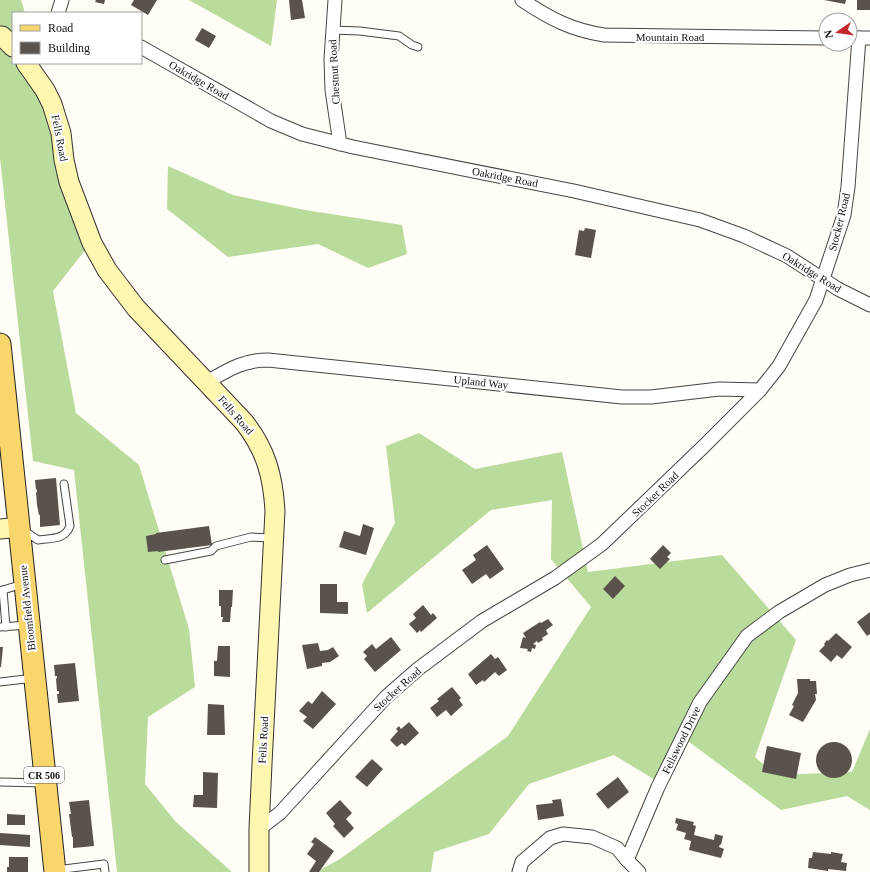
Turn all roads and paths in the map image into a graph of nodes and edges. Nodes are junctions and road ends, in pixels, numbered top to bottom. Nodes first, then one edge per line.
1 (62, 0) edge
2 (335, 0) edge
3 (522, 0) edge
4 (58, 12) edge
5 (332, 30) junction
6 (818, 38) edge
7 (860, 38) edge
8 (418, 47) dead end
9 (142, 48) edge
10 (31, 65) edge
11 (340, 144) junction
12 (823, 279) junction
13 (870, 305) edge
14 (0, 351) edge
15 (207, 382) junction
16 (760, 390) junction
17 (64, 484) dead end
18 (10, 528) edge
19 (273, 538) junction
20 (165, 560) dead end
21 (870, 570) edge
22 (25, 584) junction
23 (2, 591) edge
24 (28, 625) junction
25 (3, 627) edge
26 (34, 678) junction
27 (0, 682) edge
28 (0, 774) edge
29 (0, 782) edge
30 (45, 783) junction
31 (259, 829) junction
32 (627, 860) junction
33 (104, 868) edge
34 (257, 870) edge
35 (55, 871) edge
36 (519, 872) edge
37 (639, 872) edge

1 - 4 street
2 - 5 street, Chestnut Road
3 - 6 street, Mountain Road
5 - 8 lane
5 - 11 street, Chestnut Road
7 - 12 street, Stocker Road
9 - 11 street, Oakridge Road
10 - 15 street, Fells Road
11 - 12 street, Oakridge Road
12 - 13 street, Oakridge Road
12 - 16 street, Stocker Road
14 - 18 main road, Bloomfield Avenue / CR 506
15 - 16 street, Upland Way
15 - 19 street, Fells Road
16 - 31 street, Stocker Road
17 - 18 lane
18 - 22 main road, Bloomfield Avenue / CR 506
19 - 20 lane
19 - 31 street, Fells Road
21 - 32 street, Fellswood Drive
22 - 23 lane
22 - 24 main road, Bloomfield Avenue / CR 506
23 - 25 lane
24 - 25 lane
24 - 26 main road, Bloomfield Avenue / CR 506
26 - 27 lane
26 - 30 main road, Bloomfield Avenue / CR 506
28 - 29 lane
29 - 30 lane
30 - 35 main road, Bloomfield Avenue / CR 506
31 - 34 street, Fells Road
32 - 36 street
32 - 37 street
33 - 35 lane

